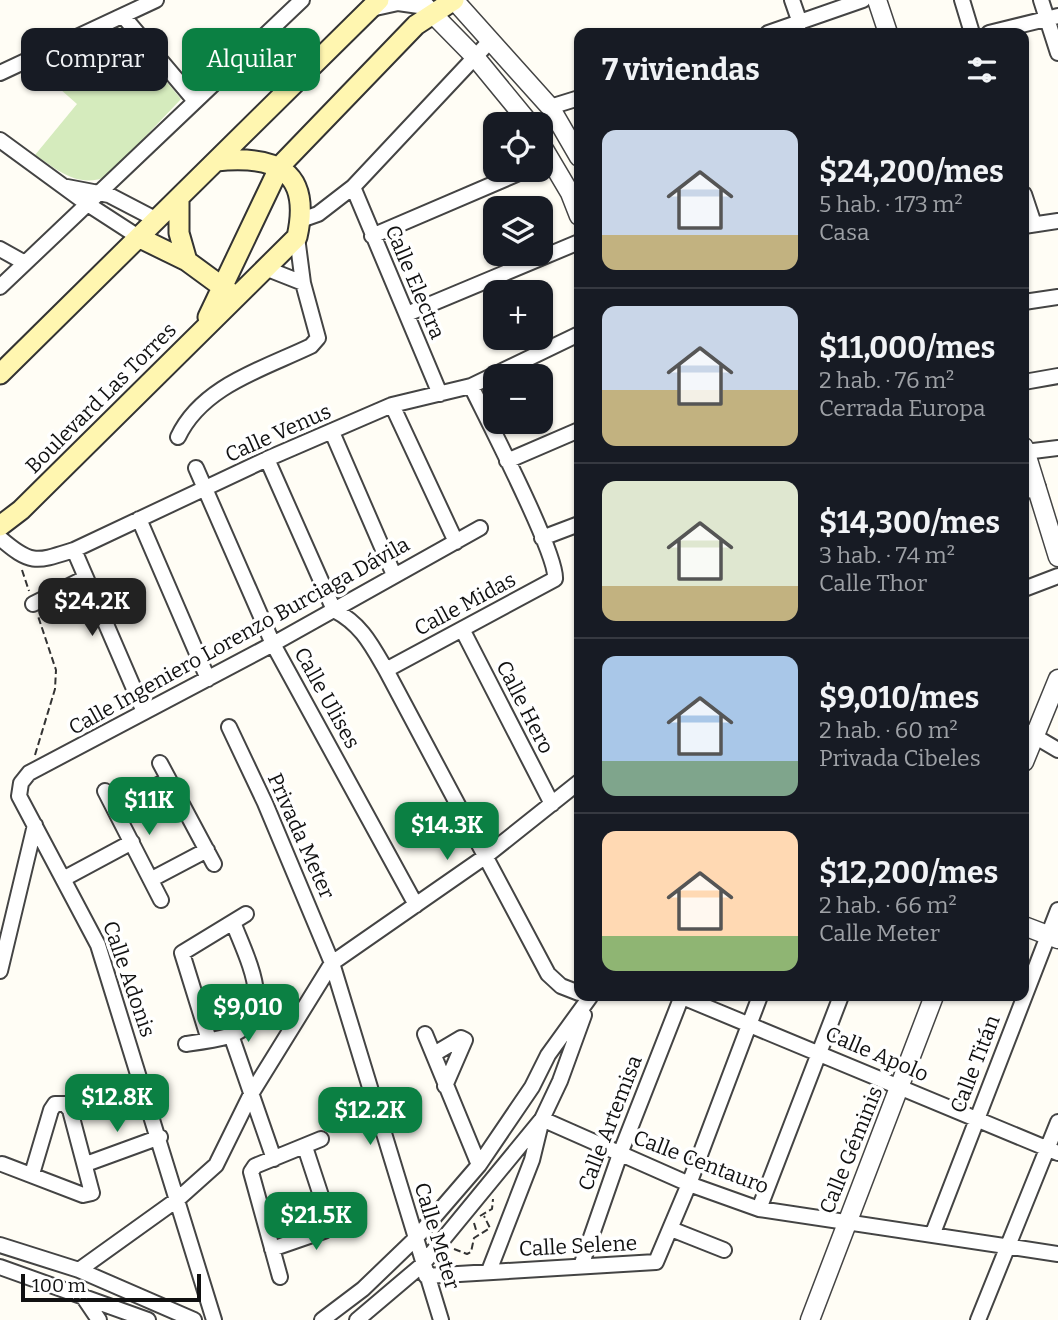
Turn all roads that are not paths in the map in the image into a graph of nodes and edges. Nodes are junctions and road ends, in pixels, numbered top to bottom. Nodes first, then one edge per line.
1 (156, 0) edge
2 (302, 0) edge
3 (454, 0) edge
4 (792, 0) edge
5 (863, 0) edge
6 (877, 0) edge
7 (961, 0) edge
8 (1041, 0) edge
9 (375, 5) edge
10 (426, 8) edge
11 (123, 16) junction
12 (1052, 17) edge
13 (800, 23) junction
14 (784, 28) edge
15 (886, 28) edge
16 (970, 28) edge
17 (1009, 28) edge
18 (491, 40) junction
19 (1058, 52) edge
20 (475, 57) junction
21 (0, 73) edge
22 (574, 100) edge
23 (195, 101) junction
24 (550, 107) junction
25 (520, 112) edge
26 (0, 140) edge
27 (574, 148) edge
28 (216, 161) junction
29 (280, 166) junction
30 (553, 166) edge
31 (498, 182) edge
32 (67, 187) junction
33 (353, 187) junction
34 (100, 191) junction
35 (574, 191) edge
36 (179, 198) junction
37 (86, 203) junction
38 (158, 220) junction
39 (1058, 221) edge
40 (1029, 225) edge
41 (299, 229) junction
42 (372, 236) junction
43 (140, 238) junction
44 (574, 244) edge
45 (0, 249) edge
46 (187, 261) junction
47 (25, 263) junction
48 (265, 268) junction
49 (303, 283) junction
50 (0, 288) edge
51 (229, 292) junction
52 (1058, 298) edge
53 (1029, 301) edge
54 (407, 314) junction
55 (574, 336) edge
56 (0, 374) edge
57 (1058, 376) edge
58 (1029, 381) edge
59 (471, 386) junction
60 (440, 394) junction
61 (392, 405) junction
62 (332, 432) junction
63 (574, 432) edge
64 (178, 437) dead end
65 (1058, 448) edge
66 (1029, 449) edge
67 (267, 458) junction
68 (507, 461) junction
69 (196, 468) dead end
70 (205, 489) junction
71 (1031, 489) edge
72 (139, 519) junction
73 (0, 526) edge
74 (574, 526) edge
75 (480, 528) dead end
76 (1054, 530) edge
77 (0, 538) edge
78 (542, 538) junction
79 (456, 542) junction
80 (74, 550) junction
81 (1058, 556) edge
82 (394, 575) junction
83 (1058, 576) edge
84 (85, 578) junction
85 (1029, 587) edge
86 (33, 604) road end
87 (334, 610) junction
88 (462, 629) junction
89 (273, 644) junction
90 (386, 670) junction
91 (208, 679) junction
92 (1058, 679) edge
93 (144, 712) junction
94 (229, 727) dead end
95 (1029, 732) edge
96 (1058, 750) edge
97 (160, 763) dead end
98 (25, 778) joint
99 (167, 780) junction
100 (574, 786) edge
101 (105, 791) dead end
102 (552, 804) junction
103 (114, 807) junction
104 (34, 825) junction
105 (132, 842) junction
106 (206, 850) junction
107 (486, 856) junction
108 (214, 864) dead end
109 (65, 878) junction
110 (152, 879) junction
111 (161, 900) dead end
112 (416, 905) junction
113 (1058, 910) edge
114 (246, 914) dead end
115 (233, 922) junction
116 (1029, 928) edge
117 (1053, 937) edge
118 (332, 963) junction
119 (0, 971) edge
120 (574, 991) edge
121 (1029, 994) edge
122 (583, 1001) edge
123 (584, 1001) edge
124 (679, 1001) edge
125 (693, 1001) edge
126 (758, 1001) edge
127 (839, 1001) edge
128 (932, 1001) edge
129 (1026, 1001) edge
130 (750, 1024) junction
131 (425, 1034) dead end
132 (231, 1035) junction
133 (209, 1040) junction
134 (186, 1044) dead end
135 (819, 1052) junction
136 (434, 1054) junction
137 (445, 1086) junction
138 (901, 1086) junction
139 (251, 1094) junction
140 (541, 1119) junction
141 (976, 1119) junction
142 (1058, 1122) edge
143 (160, 1137) junction
144 (321, 1139) dead end
145 (305, 1147) junction
146 (1053, 1151) edge
147 (620, 1154) junction
148 (274, 1159) junction
149 (2, 1164) dead end
150 (86, 1164) junction
151 (479, 1165) junction
152 (32, 1174) junction
153 (689, 1184) junction
154 (178, 1199) junction
155 (759, 1209) junction
156 (846, 1224) junction
157 (671, 1229) junction
158 (933, 1233) junction
159 (416, 1238) junction
160 (0, 1245) edge
161 (1009, 1247) junction
162 (272, 1249) junction
163 (724, 1250) dead end
164 (1058, 1254) edge
165 (581, 1266) junction
166 (1, 1268) edge
167 (79, 1270) junction
168 (424, 1270) junction
169 (489, 1271) junction
170 (280, 1277) dead end
171 (82, 1294) junction
172 (99, 1320) edge
173 (148, 1320) edge
174 (194, 1320) edge
175 (214, 1320) edge
176 (321, 1320) edge
177 (357, 1320) edge
178 (441, 1320) edge
179 (810, 1320) edge
180 (978, 1320) edge

1 - 11 street
2 - 23 street
3 - 10 main road, Boulevard Las Torres
3 - 18 street
4 - 13 street
5 - 13 street
6 - 15 street
7 - 16 street
8 - 12 street
9 - 10 street
9 - 28 main road
10 - 20 street
10 - 29 main road, Boulevard Las Torres
11 - 21 street
11 - 23 street
12 - 17 street
12 - 19 street
13 - 14 street
18 - 20 street
18 - 24 street
20 - 25 street
20 - 33 street
22 - 24 street
23 - 34 street
24 - 27 street
26 - 32 street
28 - 29 main road
28 - 36 main road
29 - 41 main road
29 - 51 main road, Boulevard Las Torres
30 - 35 street
31 - 42 street
32 - 34 street
32 - 37 street
33 - 41 street
33 - 42 street, Calle Electra
34 - 37 street
34 - 38 street
36 - 38 main road
36 - 46 main road
37 - 43 street
37 - 47 street
38 - 43 main road
39 - 40 street
41 - 48 main road, Boulevard Las Torres
41 - 49 street
42 - 54 street, Calle Electra
43 - 46 main road
43 - 56 main road
44 - 54 street
45 - 47 street
46 - 51 main road
47 - 50 street
48 - 49 street
48 - 51 main road, Boulevard Las Torres
49 - 64 street
51 - 73 main road, Boulevard Las Torres
52 - 53 street
54 - 60 street, Calle Electra
55 - 59 street, Calle Venus
57 - 58 street
59 - 60 street, Calle Venus
59 - 68 street
60 - 61 street, Calle Venus
61 - 62 street, Calle Venus
61 - 79 street
62 - 67 street, Calle Venus
62 - 82 street
63 - 68 street
65 - 66 street
67 - 70 street, Calle Venus
67 - 87 street
68 - 78 street
69 - 70 street, Calle Ulises
70 - 72 street, Calle Venus
70 - 89 street, Calle Ulises
71 - 76 street
72 - 80 street, Calle Venus
72 - 91 street
74 - 78 street
75 - 79 street, Calle Ingeniero Lorenzo Burciaga Dávila
76 - 81 street
77 - 80 street, Calle Venus
78 - 88 street, Calle Midas
79 - 82 street, Calle Ingeniero Lorenzo Burciaga Dávila
80 - 84 street
82 - 87 street, Calle Ingeniero Lorenzo Burciaga Dávila
83 - 85 street
84 - 86 street
84 - 93 street
87 - 89 street, Calle Ingeniero Lorenzo Burciaga Dávila
87 - 90 street
88 - 90 street, Calle Midas
88 - 102 street, Calle Hero
89 - 91 street, Calle Ingeniero Lorenzo Burciaga Dávila
89 - 112 street, Calle Ulises
90 - 107 street
91 - 93 street, Calle Ingeniero Lorenzo Burciaga Dávila
92 - 95 street
93 - 98 street, Calle Ingeniero Lorenzo Burciaga Dávila
94 - 118 street, Privada Meter
95 - 96 street
97 - 99 street
98 - 104 street, Calle Adonis
99 - 103 street
99 - 106 street
100 - 102 street
101 - 103 street
102 - 107 street
103 - 105 street
104 - 109 street, Calle Adonis
104 - 119 street
105 - 109 street
105 - 110 street
106 - 108 street
106 - 110 street
107 - 112 street
107 - 120 street
109 - 143 street, Calle Adonis
110 - 111 street
112 - 118 street
113 - 117 street, Calle Titán
114 - 115 street
115 - 132 street
115 - 133 street
116 - 117 street
117 - 121 street, Calle Titán
118 - 139 street
118 - 159 street, Calle Meter
122 - 151 street
123 - 140 street
124 - 147 street, Calle Artemisa
125 - 130 street, Calle Apolo
126 - 130 street, Calle Selene
127 - 135 street
128 - 138 street, Calle Géminis
129 - 141 street, Calle Titán
130 - 135 street, Calle Apolo
130 - 153 street, Calle Selene
131 - 136 street
132 - 133 street
132 - 139 street
133 - 134 street
135 - 138 street, Calle Apolo
135 - 155 street
136 - 137 street
136 - 137 street
137 - 151 street
138 - 141 street, Calle Apolo
138 - 156 street, Calle Géminis
139 - 148 street
139 - 154 street
140 - 147 street, Calle Centauro
140 - 168 street
140 - 169 street
141 - 146 street, Calle Apolo
141 - 158 street, Calle Titán
142 - 146 street
143 - 150 street
143 - 154 street, Calle Adonis
144 - 145 street
145 - 148 street
145 - 162 street
146 - 161 street
147 - 153 street, Calle Centauro
147 - 165 street, Calle Artemisa
148 - 162 street
149 - 152 street
150 - 152 street
150 - 152 street
151 - 159 street
153 - 155 street, Calle Centauro
153 - 157 street, Calle Selene
154 - 167 street
154 - 175 street, Calle Adonis
155 - 156 street, Calle Centauro
156 - 158 street, Calle Centauro
156 - 179 street, Calle Géminis
157 - 163 street
157 - 165 street, Calle Selene
158 - 161 street, Calle Centauro
159 - 168 street, Calle Meter
159 - 176 street
160 - 167 street
161 - 164 street, Calle Centauro
161 - 180 street
162 - 170 street
165 - 169 street, Calle Selene
166 - 171 street
167 - 174 street
168 - 169 street, Calle Selene
168 - 177 street
168 - 178 street, Calle Meter
171 - 172 street
171 - 173 street

